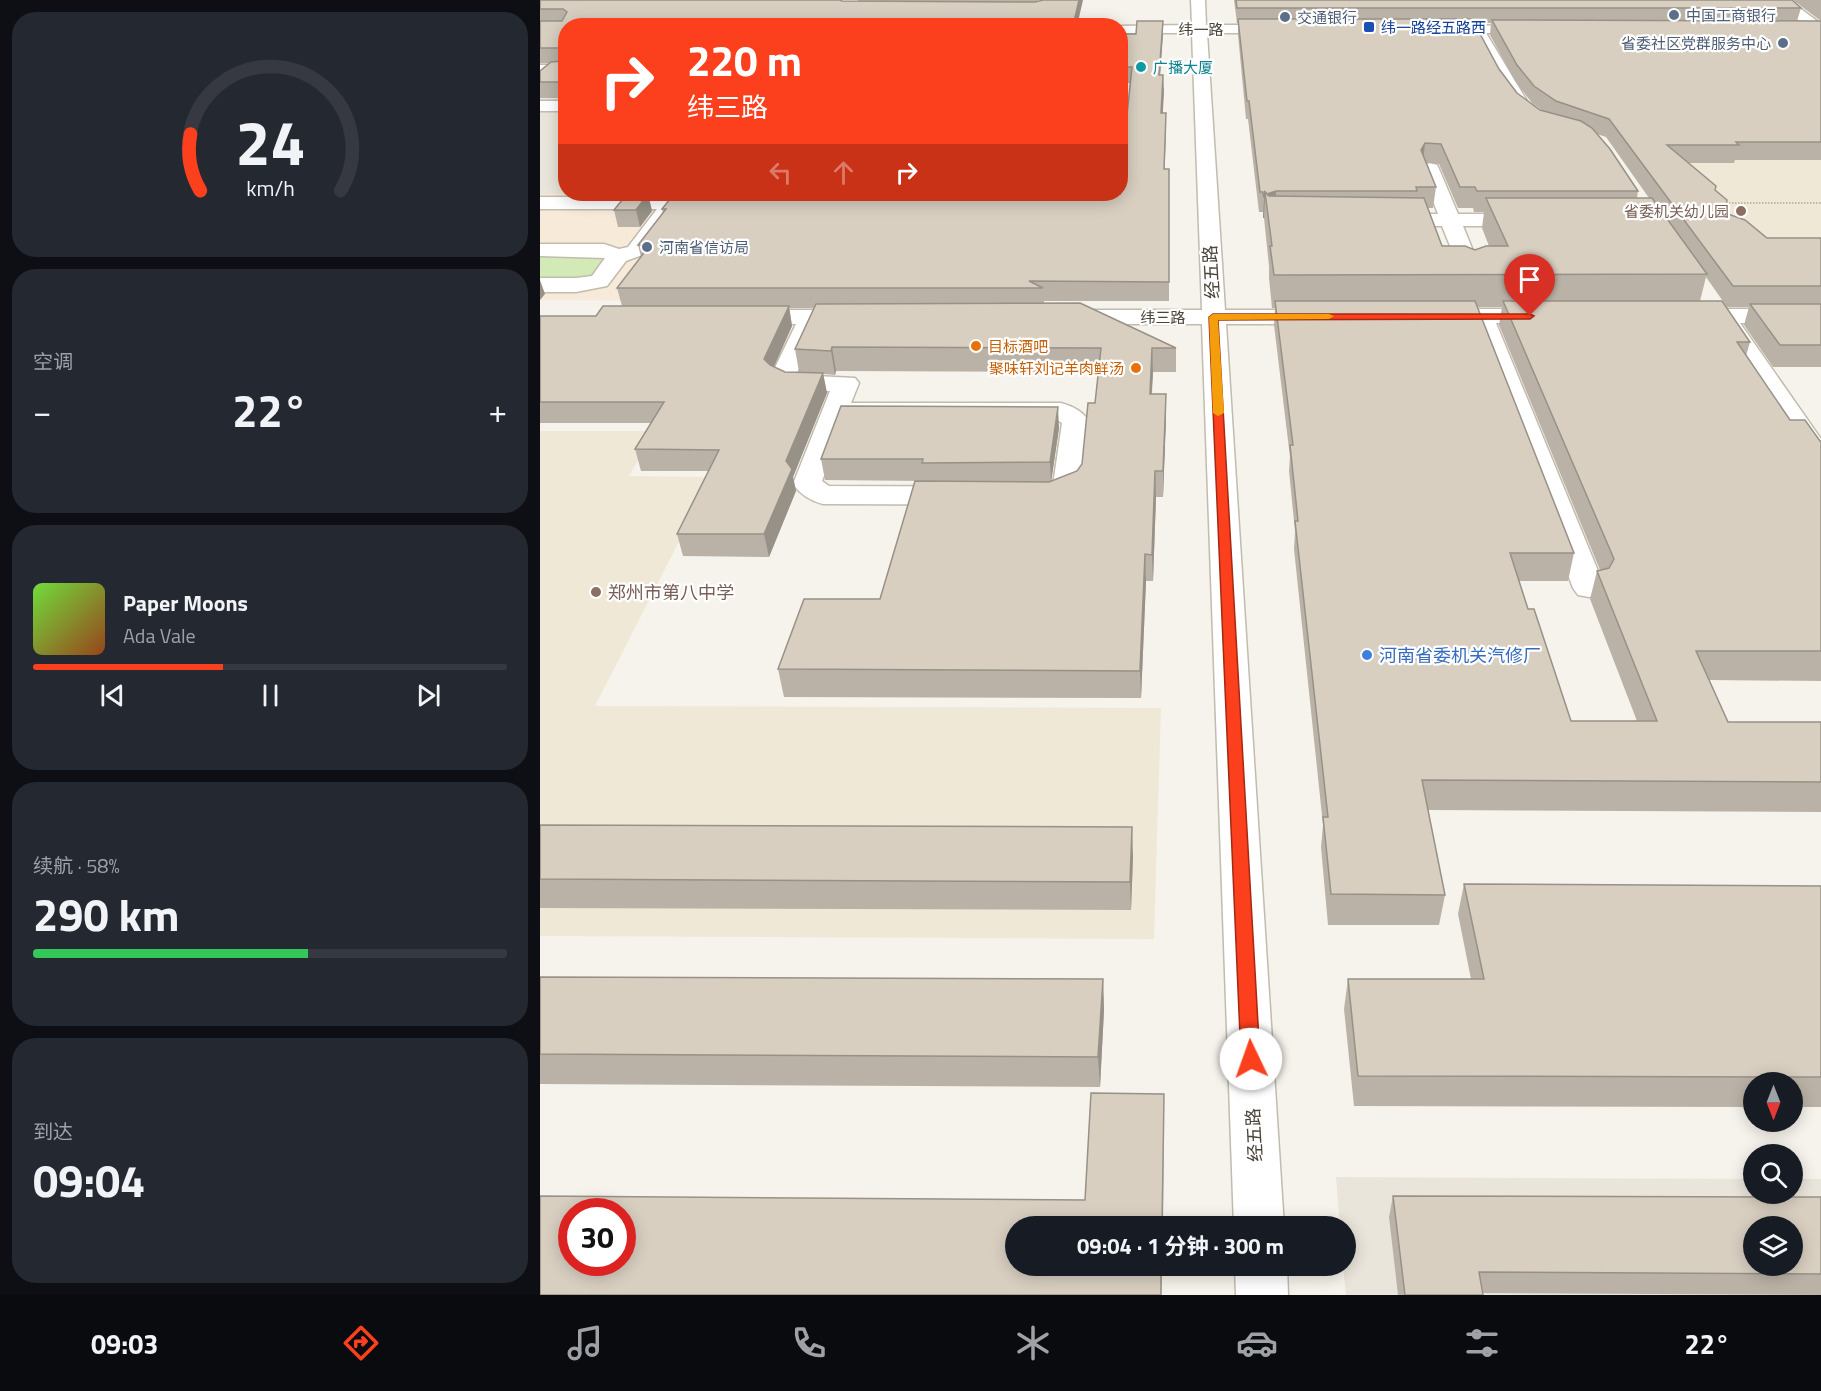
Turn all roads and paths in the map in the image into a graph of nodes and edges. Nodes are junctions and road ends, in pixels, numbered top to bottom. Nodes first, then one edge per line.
1 (1197, 0) edge
2 (1780, 0) edge
3 (1477, 25) junction
4 (1128, 29) edge
5 (1199, 29) junction
6 (1291, 29) edge
7 (1418, 29) edge
8 (1552, 29) edge
9 (1796, 29) edge
10 (1820, 30) edge
11 (540, 70) edge
12 (558, 70) edge
13 (540, 106) edge
14 (558, 106) edge
15 (1544, 123) edge
16 (1430, 169) edge
17 (540, 188) edge
18 (558, 188) edge
19 (540, 203) edge
20 (1821, 203) edge
21 (1727, 211) edge
22 (1368, 220) edge
23 (1450, 220) junction
24 (1545, 220) edge
25 (540, 250) edge
26 (618, 256) junction
27 (1471, 273) edge
28 (540, 285) edge
29 (1705, 297) edge
30 (1342, 316) edge
31 (1412, 316) edge
32 (1482, 316) junction
33 (1565, 316) edge
34 (1671, 316) edge
35 (1721, 316) junction
36 (1821, 316) edge
37 (728, 317) edge
38 (810, 317) junction
39 (882, 317) edge
40 (1047, 317) edge
41 (1213, 317) junction
42 (835, 411) junction
43 (1821, 459) edge
44 (1589, 588) dead end
45 (1258, 1216) edge
46 (1261, 1276) edge
47 (1262, 1295) edge

1 - 5 street, 经五路
2 - 10 street
3 - 7 street
3 - 8 street
3 - 15 street
4 - 5 street, 纬一路
5 - 6 street, 纬一路
5 - 41 street, 经五路
9 - 10 street
11 - 12 street
13 - 14 street
16 - 23 street
17 - 18 street
19 - 26 street
20 - 21 path
22 - 23 street
23 - 24 street
23 - 27 street
25 - 26 street
26 - 28 street
29 - 35 street
30 - 41 street, 纬三路
31 - 32 street
32 - 33 street
32 - 44 street
34 - 35 street
35 - 36 street
35 - 43 street
37 - 38 street
38 - 39 street
38 - 42 street
40 - 41 street, 纬三路
41 - 45 street, 经五路
42 - 42 street
46 - 47 street

